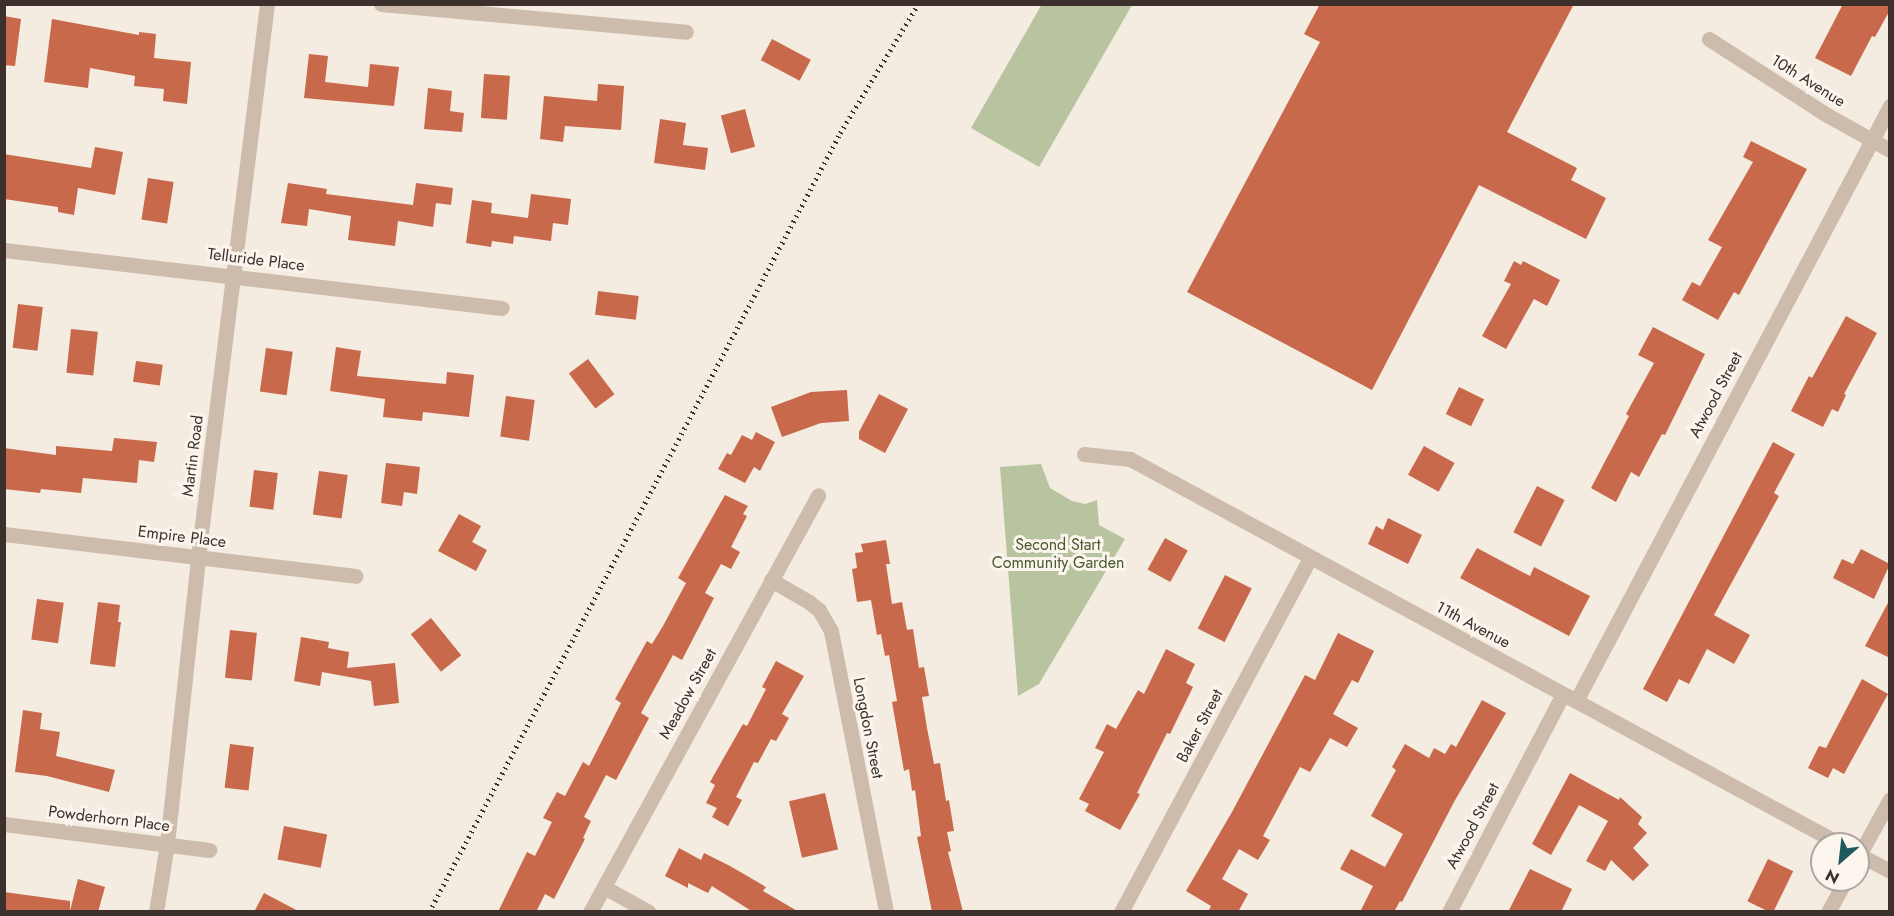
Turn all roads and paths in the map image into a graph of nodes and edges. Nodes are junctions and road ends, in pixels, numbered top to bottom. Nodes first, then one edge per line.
1 (267, 4) edge
2 (381, 4) edge
3 (686, 32) dead end
4 (1709, 39) dead end
5 (1890, 106) edge
6 (1871, 140) junction
7 (1890, 150) edge
8 (4, 250) edge
9 (234, 276) junction
10 (502, 308) dead end
11 (1084, 454) dead end
12 (818, 495) dead end
13 (4, 534) edge
14 (198, 557) junction
15 (1310, 558) junction
16 (355, 576) dead end
17 (771, 580) junction
18 (1570, 698) junction
19 (1890, 798) edge
20 (4, 824) edge
21 (1818, 832) edge
22 (1870, 834) edge
23 (167, 844) junction
24 (209, 850) dead end
25 (1870, 861) edge
26 (1890, 871) edge
27 (604, 887) junction
28 (1839, 892) edge
29 (156, 912) edge
30 (591, 912) edge
31 (649, 912) edge
32 (886, 912) edge
33 (1121, 912) edge
34 (1449, 912) edge
35 (1828, 912) edge

1 - 9 street, Martin Road
2 - 3 street
4 - 6 street, 10th Avenue
5 - 6 street, Atwood Street
6 - 7 street, 10th Avenue
6 - 18 street, Atwood Street
8 - 9 street, Telluride Place
9 - 10 street, Telluride Place
9 - 14 street, Martin Road
11 - 15 street, 11th Avenue
12 - 17 street, Meadow Street
13 - 14 street, Empire Place
14 - 16 street, Empire Place
14 - 23 street, Martin Road
15 - 18 street, 11th Avenue
15 - 33 street, Baker Street
17 - 27 street, Meadow Street
17 - 32 street, Longdon Street
18 - 21 street, 11th Avenue
18 - 34 street, Atwood Street
19 - 22 street
20 - 23 street, Powderhorn Place
23 - 24 street, Powderhorn Place
23 - 29 street, Martin Road
25 - 26 street
27 - 30 street, Meadow Street
27 - 31 street
28 - 35 street

